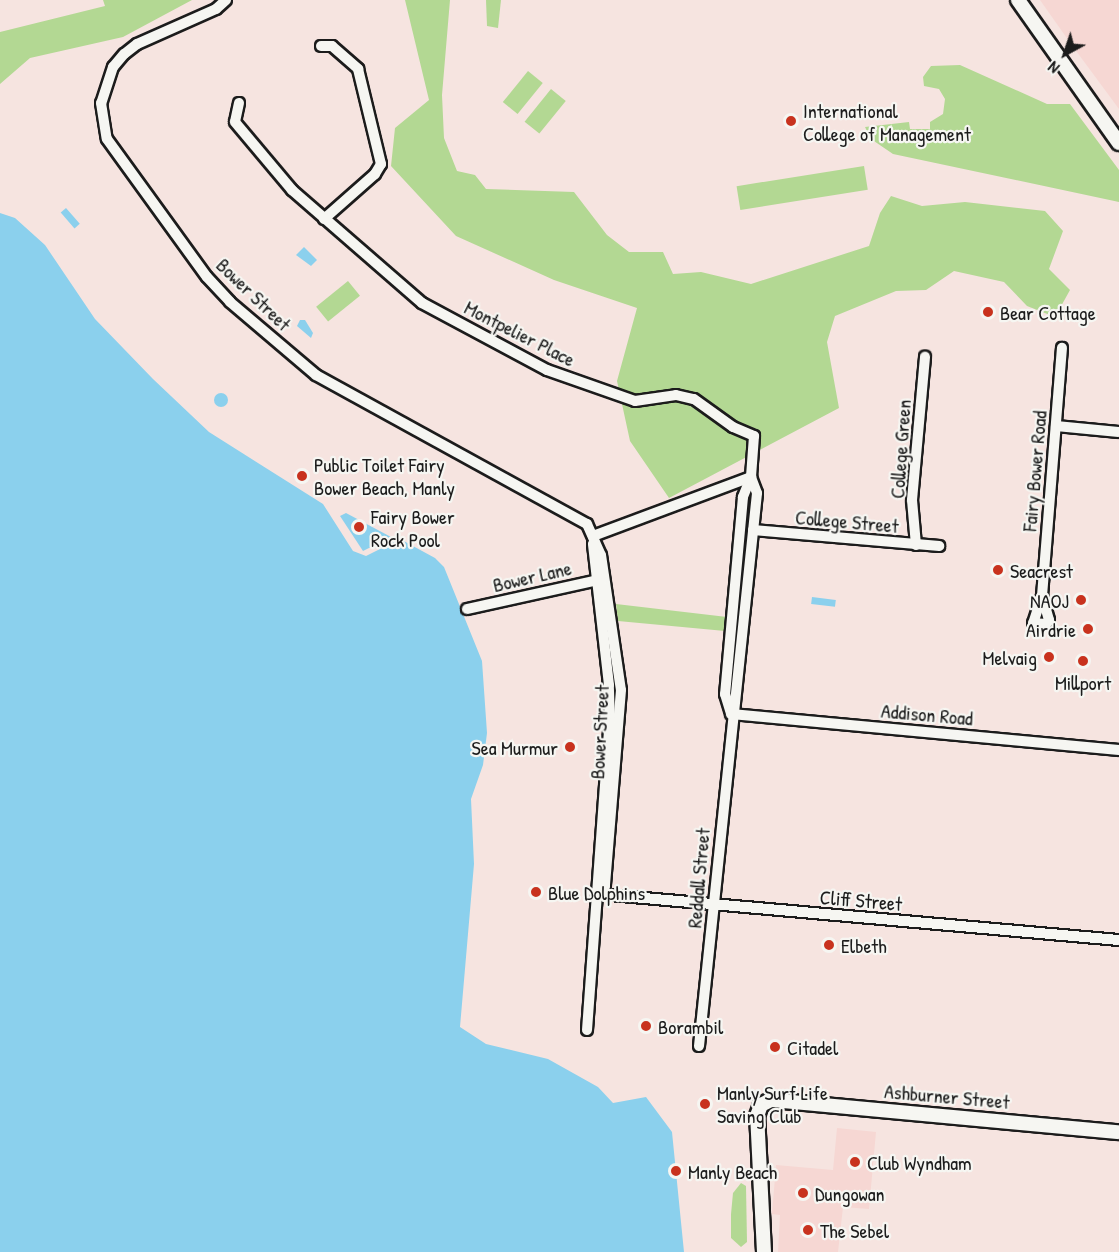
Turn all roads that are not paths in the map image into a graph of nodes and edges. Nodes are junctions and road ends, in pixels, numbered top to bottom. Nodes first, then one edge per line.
1 (226, 0) edge
2 (1018, 0) edge
3 (321, 46) dead end
4 (239, 103) dead end
5 (1119, 143) edge
6 (324, 219) junction
7 (1062, 348) dead end
8 (925, 357) dead end
9 (1056, 426) junction
10 (1119, 432) edge
11 (754, 436) joint
12 (751, 477) junction
13 (753, 530) junction
14 (593, 536) junction
15 (915, 545) junction
16 (939, 546) dead end
17 (600, 580) junction
18 (1042, 596) dead end
19 (467, 609) dead end
20 (731, 714) junction
21 (1119, 750) edge
22 (599, 894) junction
23 (714, 906) junction
24 (1119, 940) edge
25 (587, 1030) dead end
26 (699, 1046) dead end
27 (1119, 1132) edge
28 (764, 1252) edge

1 - 14 street, Bower Street
2 - 5 street
3 - 6 street
4 - 6 street, Montpelier Place
6 - 11 street, Montpelier Place
7 - 9 street, Fairy Bower Road
8 - 15 street, College Green
9 - 10 street
9 - 18 street, Fairy Bower Road
11 - 12 street, Reddall Street
12 - 13 street, Reddall Street
12 - 14 street
12 - 20 street, Reddall Street
13 - 15 street, College Street
13 - 20 street, Reddall Street
14 - 17 street, Bower Street
15 - 16 street, College Street
17 - 19 street, Bower Lane
17 - 22 street, Bower Street
20 - 21 street, Addison Road
20 - 23 street, Reddall Street
22 - 23 street, Cliff Street
22 - 25 street, Bower Street
23 - 24 street, Cliff Street
23 - 26 street, Reddall Street
27 - 28 street, Ashburner Street

